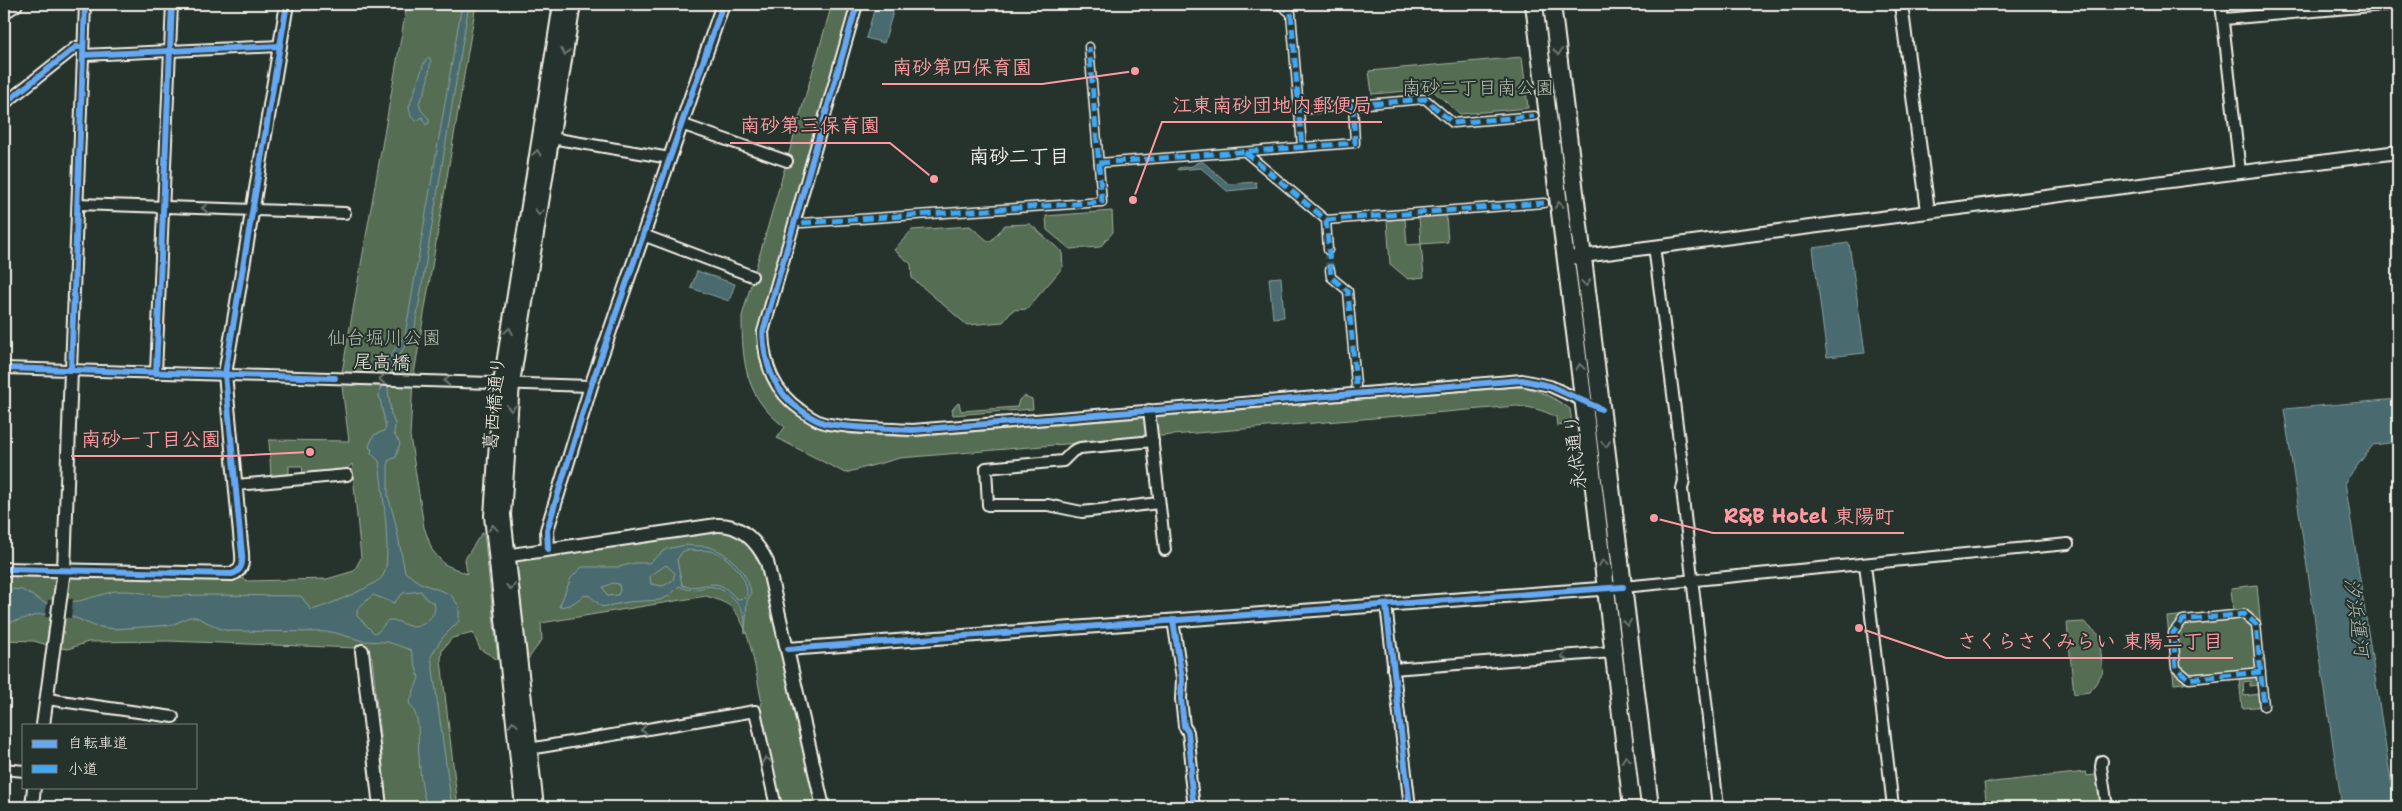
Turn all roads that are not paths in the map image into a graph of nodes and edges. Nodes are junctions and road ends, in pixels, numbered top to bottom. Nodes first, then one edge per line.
1 (14, 4) edge
2 (85, 4) edge
3 (172, 4) edge
4 (287, 4) edge
5 (562, 4) edge
6 (573, 4) edge
7 (723, 4) edge
8 (857, 4) edge
9 (1279, 4) edge
10 (1534, 4) edge
11 (1552, 4) edge
12 (1901, 4) edge
13 (2222, 4) edge
14 (2395, 4) edge
15 (4, 11) edge
16 (2224, 18) junction
17 (280, 46) junction
18 (1089, 48) dead end
19 (83, 51) junction
20 (170, 52) junction
21 (4, 104) edge
22 (1353, 105) junction
23 (1298, 110) junction
24 (1534, 116) dead end
25 (681, 124) junction
26 (551, 138) junction
27 (1302, 147) junction
28 (1245, 152) junction
29 (2398, 152) edge
30 (670, 158) junction
31 (787, 161) dead end
32 (1099, 163) junction
33 (2240, 172) junction
34 (1544, 203) dead end
35 (78, 204) junction
36 (162, 206) junction
37 (253, 210) junction
38 (1928, 212) junction
39 (345, 213) dead end
40 (1326, 220) junction
41 (802, 224) dead end
42 (643, 235) junction
43 (1654, 246) junction
44 (1328, 250) tunnel mouth
45 (1582, 256) junction
46 (1566, 258) junction
47 (1330, 270) tunnel mouth
48 (752, 276) dead end
49 (4, 368) edge
50 (71, 370) junction
51 (156, 373) junction
52 (225, 374) junction
53 (506, 383) junction
54 (1356, 385) dead end
55 (591, 386) junction
56 (1584, 401) junction
57 (1601, 409) junction
58 (1149, 410) junction
59 (1153, 441) junction
60 (347, 475) dead end
61 (236, 485) junction
62 (1159, 503) junction
63 (2068, 544) dead end
64 (548, 549) junction
65 (1165, 550) dead end
66 (501, 556) junction
67 (1865, 564) junction
68 (4, 570) edge
69 (64, 570) junction
70 (1694, 582) junction
71 (1623, 588) junction
72 (1606, 589) junction
73 (1386, 605) junction
74 (1173, 620) junction
75 (788, 649) junction
76 (362, 651) dead end
77 (1613, 652) junction
78 (1393, 669) junction
79 (2261, 672) junction
80 (47, 699) junction
81 (2264, 706) dead end
82 (173, 717) dead end
83 (43, 724) edge
84 (523, 750) junction
85 (2102, 761) dead end
86 (4, 769) edge
87 (22, 771) edge
88 (34, 788) edge
89 (32, 807) edge
90 (380, 807) edge
91 (523, 807) edge
92 (536, 807) edge
93 (776, 807) edge
94 (823, 807) edge
95 (1194, 807) edge
96 (1410, 807) edge
97 (1632, 807) edge
98 (1650, 807) edge
99 (1718, 807) edge
100 (1893, 807) edge
101 (2107, 807) edge

1 - 15 main road
2 - 19 street
3 - 20 street
4 - 17 street
53 -> 5 main road, 葛西橋通り
6 -> 26 main road, 葛西橋通り
7 - 25 street
8 - 58 street
9 - 23 street
46 -> 10 main road, 永代通り
11 -> 45 main road, 永代通り
12 - 38 street
13 - 16 street
14 - 16 street
16 - 33 street
17 - 20 street
17 - 37 street
18 - 32 street
19 - 20 street
19 - 21 street
19 - 35 street
20 - 36 street
22 - 23 street
22 - 24 street
22 - 27 street
23 - 27 street
25 - 30 street
25 - 31 street
26 - 30 street
26 -> 53 main road, 葛西橋通り
27 - 28 street
28 - 32 street
28 - 40 street
29 - 33 street
30 - 42 street
32 - 41 street
33 - 38 street
34 - 40 street
35 - 36 street
35 - 50 street
37 -> 36 street
36 - 51 street
37 - 39 street
37 - 52 street
38 - 43 street
40 - 44 street
42 - 48 street
42 - 55 street
43 - 45 street
43 - 70 street
45 - 46 street
45 -> 57 main road, 永代通り
56 -> 46 main road, 永代通り
47 - 54 street
49 - 50 street, 尾高橋
50 - 51 street, 尾高橋
50 - 69 street
51 - 52 street, 尾高橋
53 -> 52 street, 尾高橋
52 - 61 street
53 - 55 street, 尾高橋
53 - 66 main road, 葛西橋通り
55 - 64 street
56 - 57 street
56 - 58 street
72 -> 56 main road, 永代通り
57 -> 71 main road, 永代通り
58 - 59 street
59 - 62 street
59 - 62 street
60 - 61 street
61 - 69 street
62 - 65 street
63 - 67 street
64 - 66 street
64 - 75 street
66 - 84 main road, 葛西橋通り
67 - 70 street
67 - 100 street
68 - 69 street
69 - 80 street
70 - 71 street
70 - 99 street
71 - 72 street
71 -> 98 main road, 永代通り
72 - 73 street
72 - 77 main road, 永代通り
73 - 74 street
73 - 78 street
74 - 75 street
74 - 95 street
75 - 94 street
76 - 90 street
77 -> 78 street
97 -> 77 main road, 永代通り
78 - 96 street
79 - 79 street
79 - 81 street
80 - 82 street
80 - 83 street
84 - 91 main road, 葛西橋通り
84 - 92 main road, 葛西橋通り
93 -> 84 street
85 - 101 street
86 - 87 street
88 - 89 street

